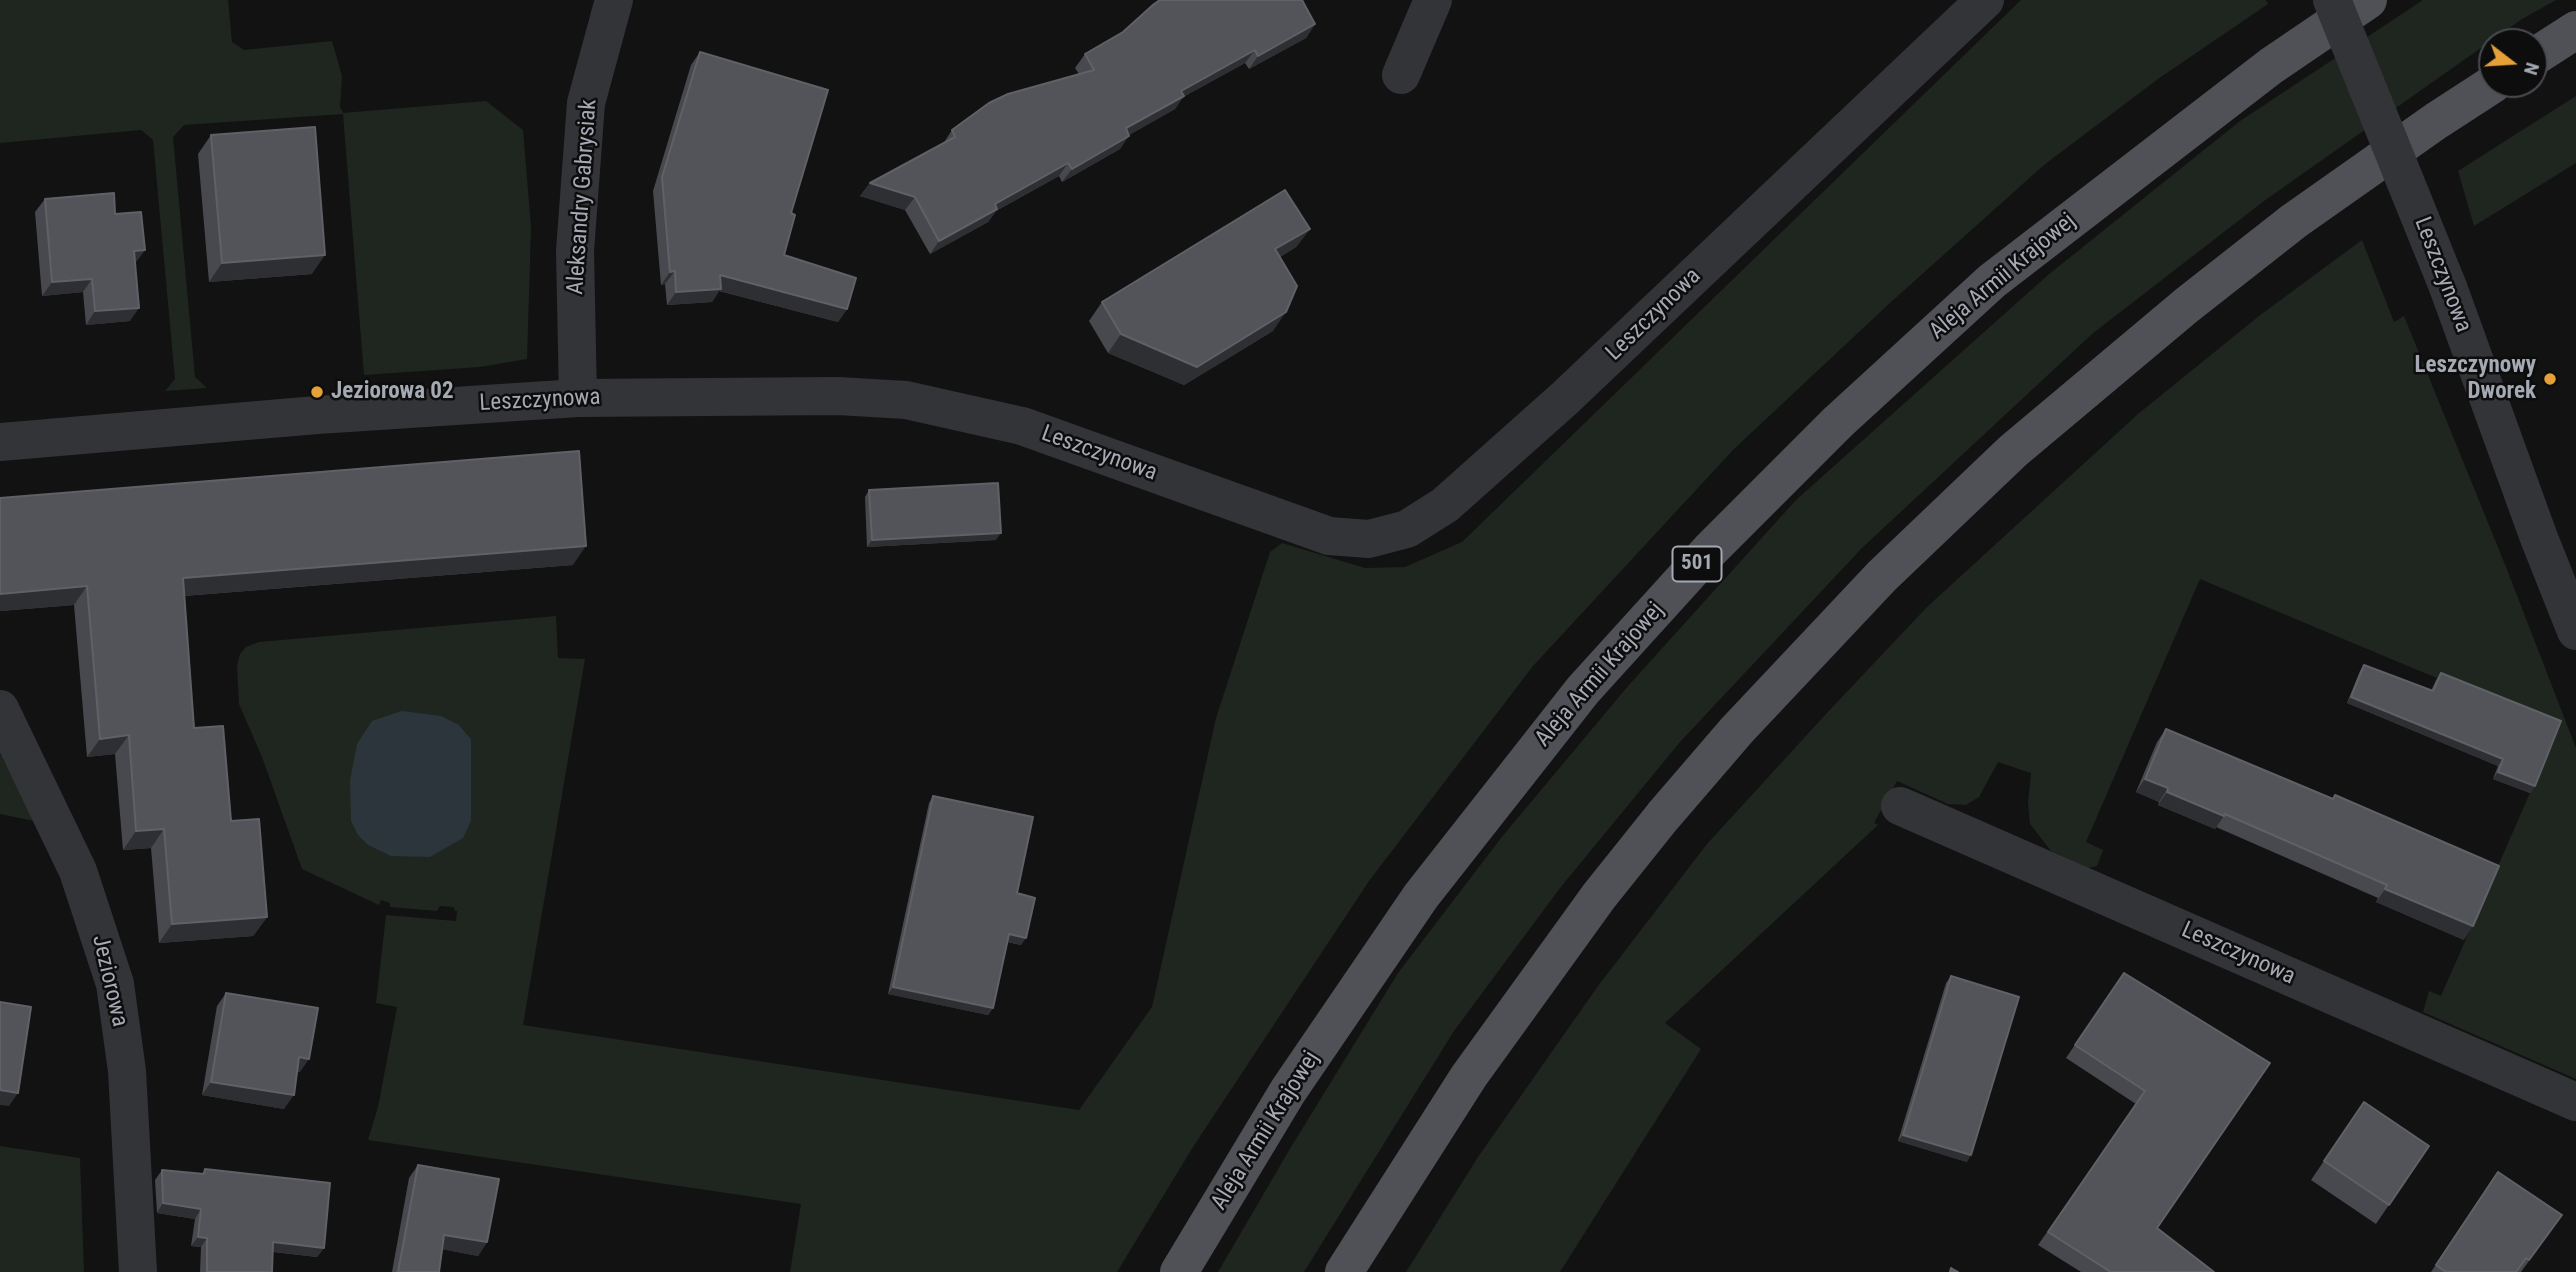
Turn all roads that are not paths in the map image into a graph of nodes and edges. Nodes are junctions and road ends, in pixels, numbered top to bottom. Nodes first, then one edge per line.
1 (614, 0) edge
2 (1433, 0) edge
3 (1985, 0) edge
4 (2332, 0) edge
5 (2368, 0) edge
6 (2576, 30) edge
7 (2548, 48) edge
8 (1401, 75) dead end
9 (2478, 94) edge
10 (578, 398) junction
11 (0, 442) edge
12 (2576, 631) edge
13 (0, 709) edge
14 (1900, 806) dead end
15 (2576, 1102) edge
16 (138, 1272) edge
17 (1180, 1272) edge
18 (1344, 1272) edge

1 - 10 street, Aleksandry Gabrysiak
2 - 8 street
3 - 10 street, Leszczynowa
4 - 12 street, Leszczynowa, bridge
5 - 17 main road, Aleja Armii Krajowej / 501
6 - 7 main road
9 - 18 main road
10 - 11 street, Leszczynowa
13 - 16 street, Jeziorowa
14 - 15 street, Leszczynowa

